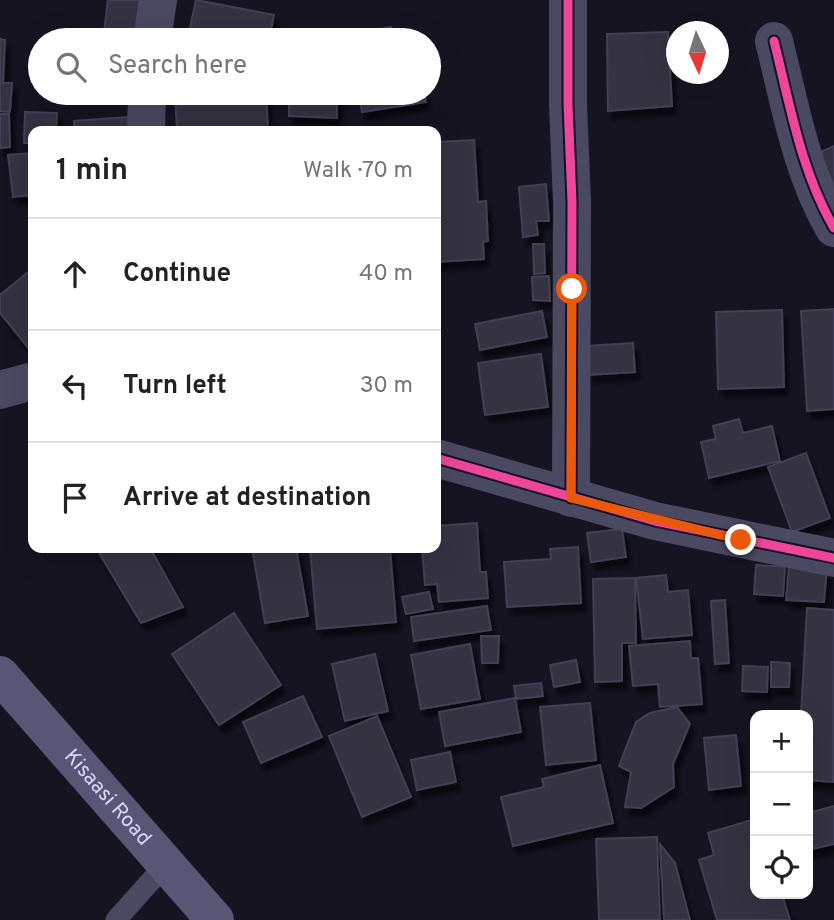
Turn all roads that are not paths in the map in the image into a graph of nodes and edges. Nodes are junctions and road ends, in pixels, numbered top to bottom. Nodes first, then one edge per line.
1 (158, 0) edge
2 (568, 0) edge
3 (154, 28) edge
4 (774, 41) dead end
5 (147, 105) edge
6 (146, 126) edge
7 (834, 228) edge
8 (28, 382) edge
9 (0, 390) edge
10 (441, 459) edge
11 (571, 498) junction
12 (834, 558) edge
13 (0, 675) edge
14 (166, 864) junction
15 (116, 920) edge
16 (215, 920) edge

1 - 3 street
2 - 11 street
4 - 7 street
5 - 6 street
8 - 9 street
10 - 11 street
11 - 12 street
13 - 14 main road, Kisaasi Road
14 - 15 lane
14 - 16 main road, Kisaasi Road

